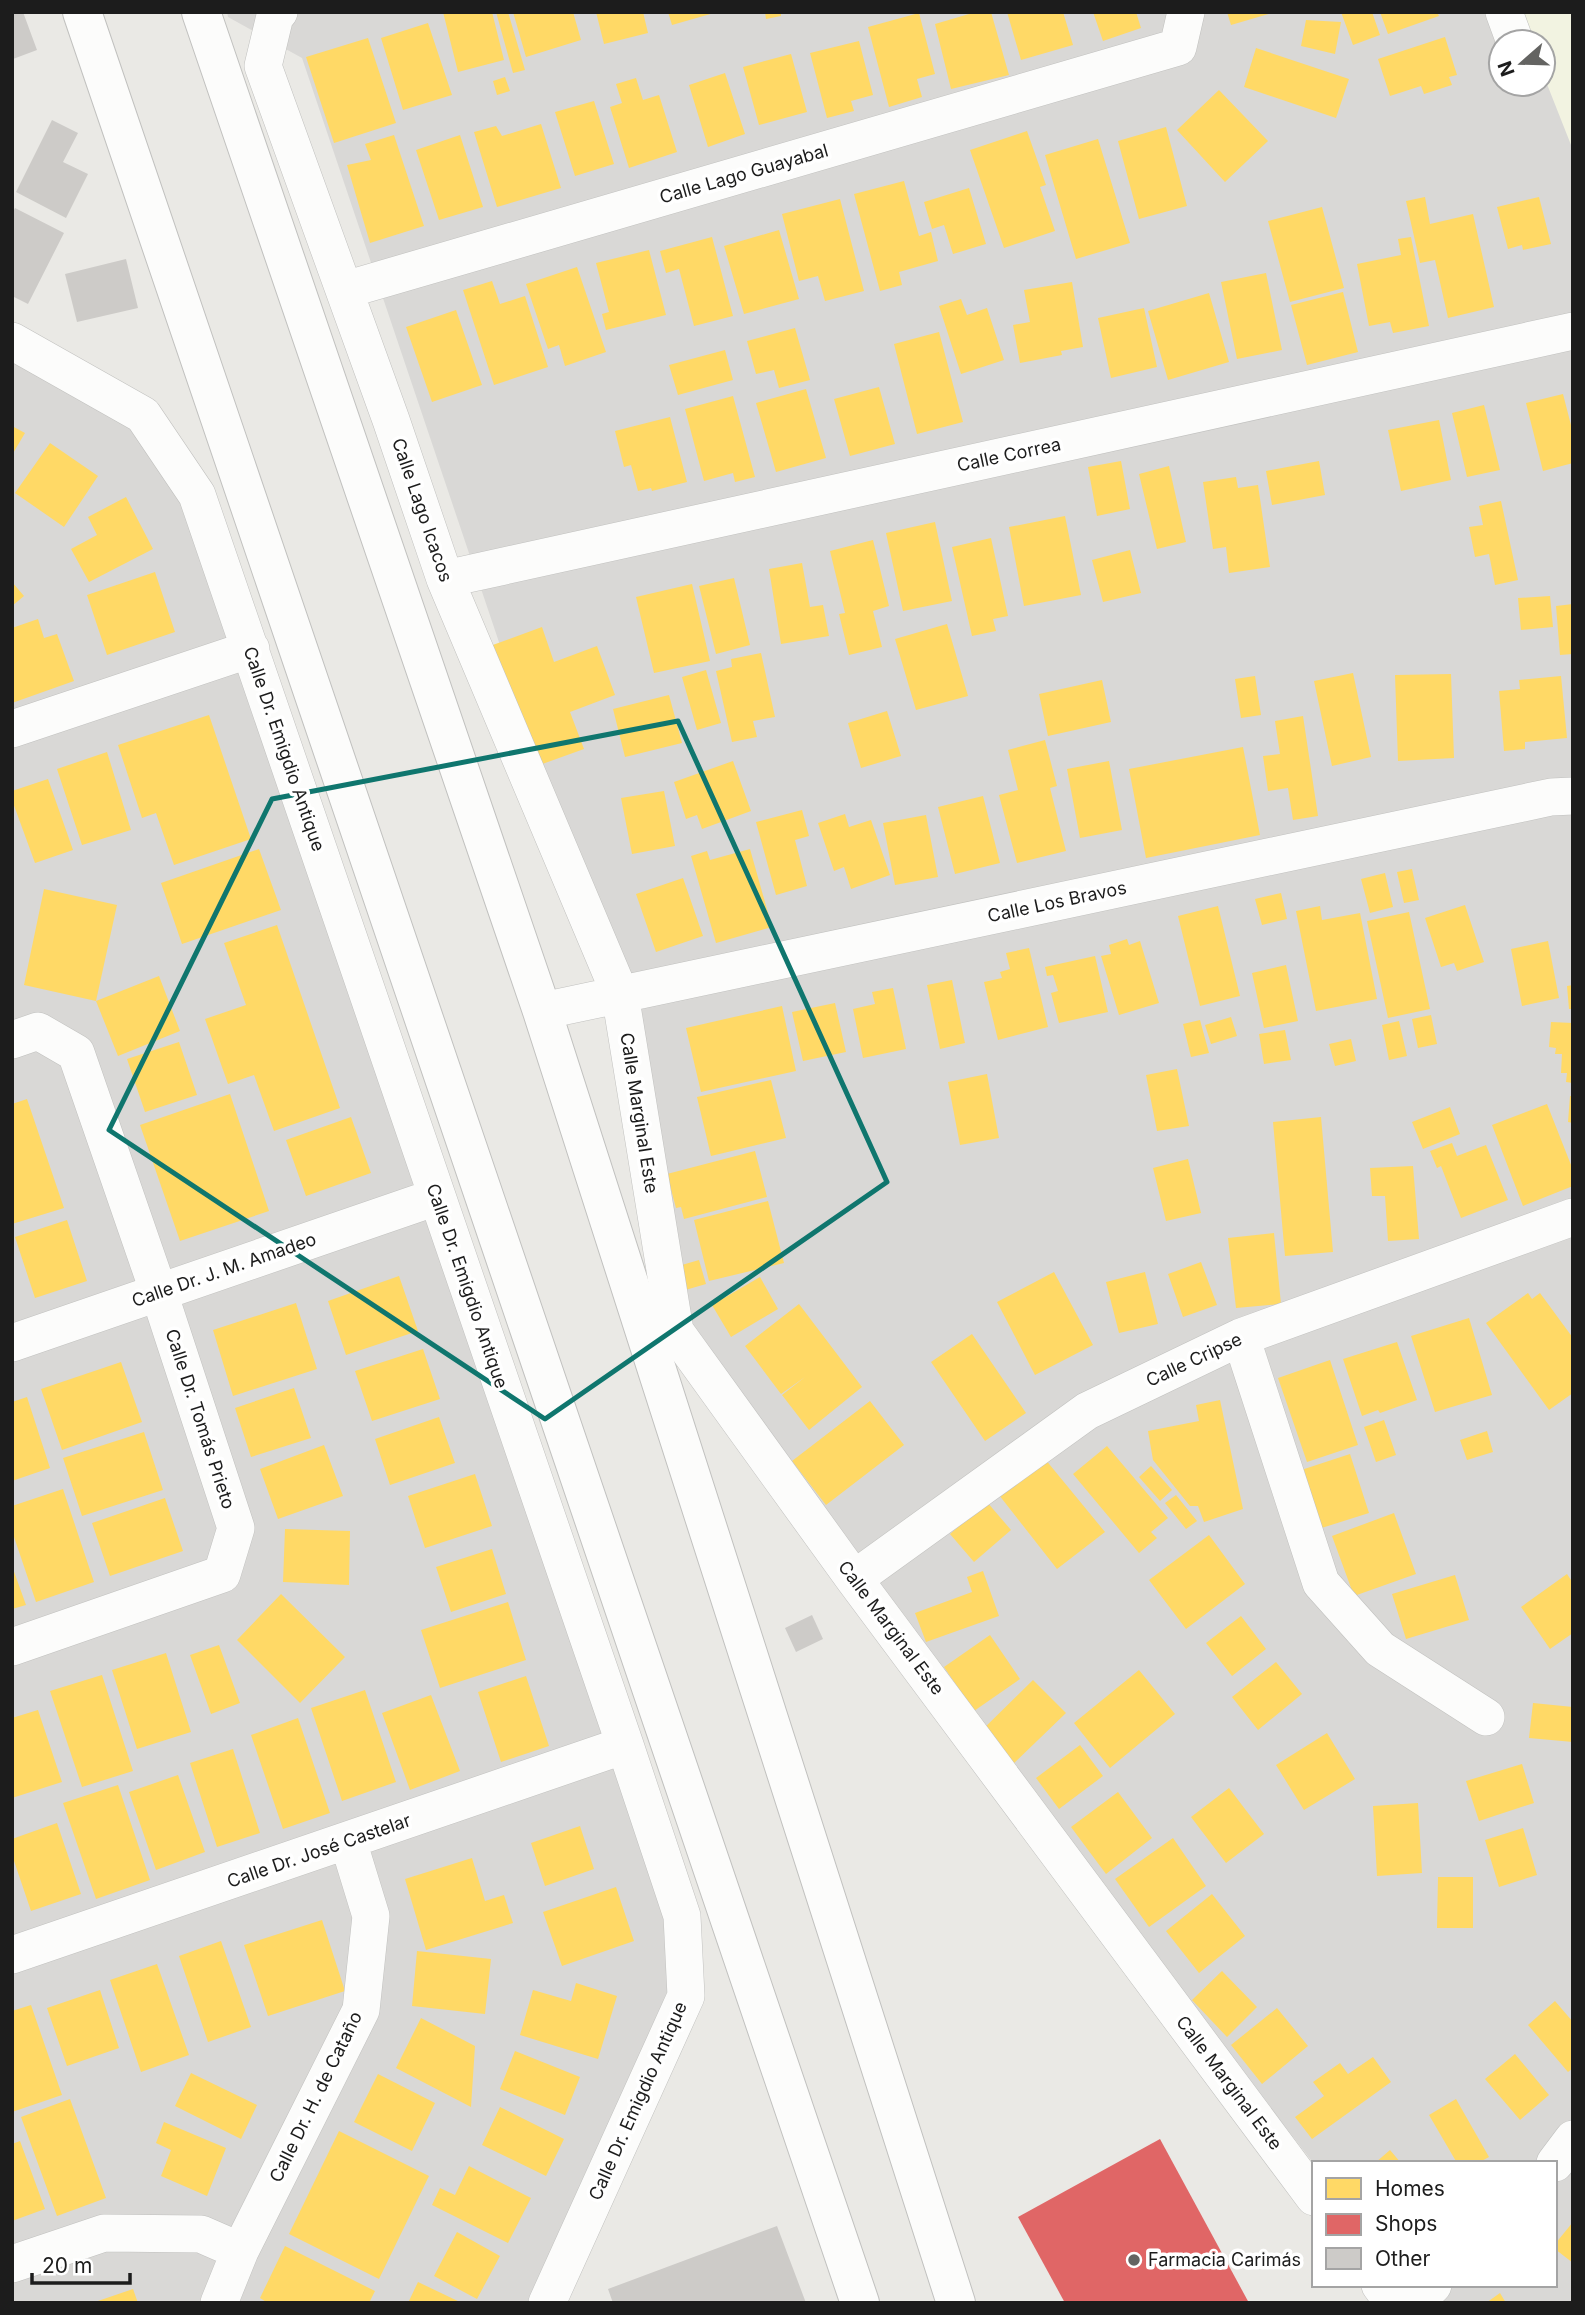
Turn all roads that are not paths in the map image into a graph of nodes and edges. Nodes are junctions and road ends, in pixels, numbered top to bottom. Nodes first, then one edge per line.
1 (82, 12) edge
2 (201, 12) edge
3 (1186, 12) edge
4 (277, 14) edge
5 (345, 290) junction
6 (1573, 331) edge
7 (12, 341) edge
8 (445, 579) junction
9 (250, 649) junction
10 (12, 729) edge
11 (1573, 796) edge
12 (620, 994) junction
13 (542, 1011) junction
14 (12, 1040) edge
15 (436, 1197) junction
16 (1573, 1217) edge
17 (159, 1293) junction
18 (1241, 1337) junction
19 (12, 1343) edge
20 (854, 1579) junction
21 (12, 1647) edge
22 (1486, 1717) dead end
23 (625, 1745) junction
24 (348, 1841) junction
25 (12, 1955) edge
26 (1573, 2139) edge
27 (1556, 2161) edge
28 (1312, 2194) edge
29 (240, 2251) junction
30 (12, 2264) edge
31 (1381, 2287) edge
32 (1431, 2287) edge
33 (219, 2303) edge
34 (547, 2303) edge
35 (860, 2303) edge
36 (956, 2303) edge
37 (1393, 2303) edge
38 (1414, 2303) edge

1 - 35 street
2 - 13 street
3 - 5 street, Calle Lago Guayabal
4 - 5 street, Calle Lago Icacos
5 - 8 street, Calle Lago Icacos
6 - 8 street, Calle Correa
7 - 9 street, Calle Dr. Emigdio Antique
8 - 12 street, Calle Lago Icacos
9 - 10 street
9 - 15 street, Calle Dr. Emigdio Antique
11 - 12 street, Calle Los Bravos
12 - 13 street, Calle Los Bravos
12 - 20 street, Calle Marginal Este
13 - 36 street
14 - 17 street
15 - 17 street, Calle Dr. J. M. Amadeo
15 - 23 street, Calle Dr. Emigdio Antique
16 - 18 street, Calle Cripse
17 - 19 street, Calle Dr. J. M. Amadeo
17 - 21 street, Calle Dr. Tomás Prieto
18 - 20 street, Calle Cripse
18 - 22 street
20 - 28 street, Calle Marginal Este
23 - 24 street, Calle Dr. José Castelar
23 - 34 street, Calle Dr. Emigdio Antique
24 - 25 street, Calle Dr. José Castelar
24 - 29 street, Calle Dr. H. de Cataño
26 - 27 street
29 - 30 street
29 - 33 street, Calle Dr. H. de Cataño
31 - 37 street
32 - 38 street

